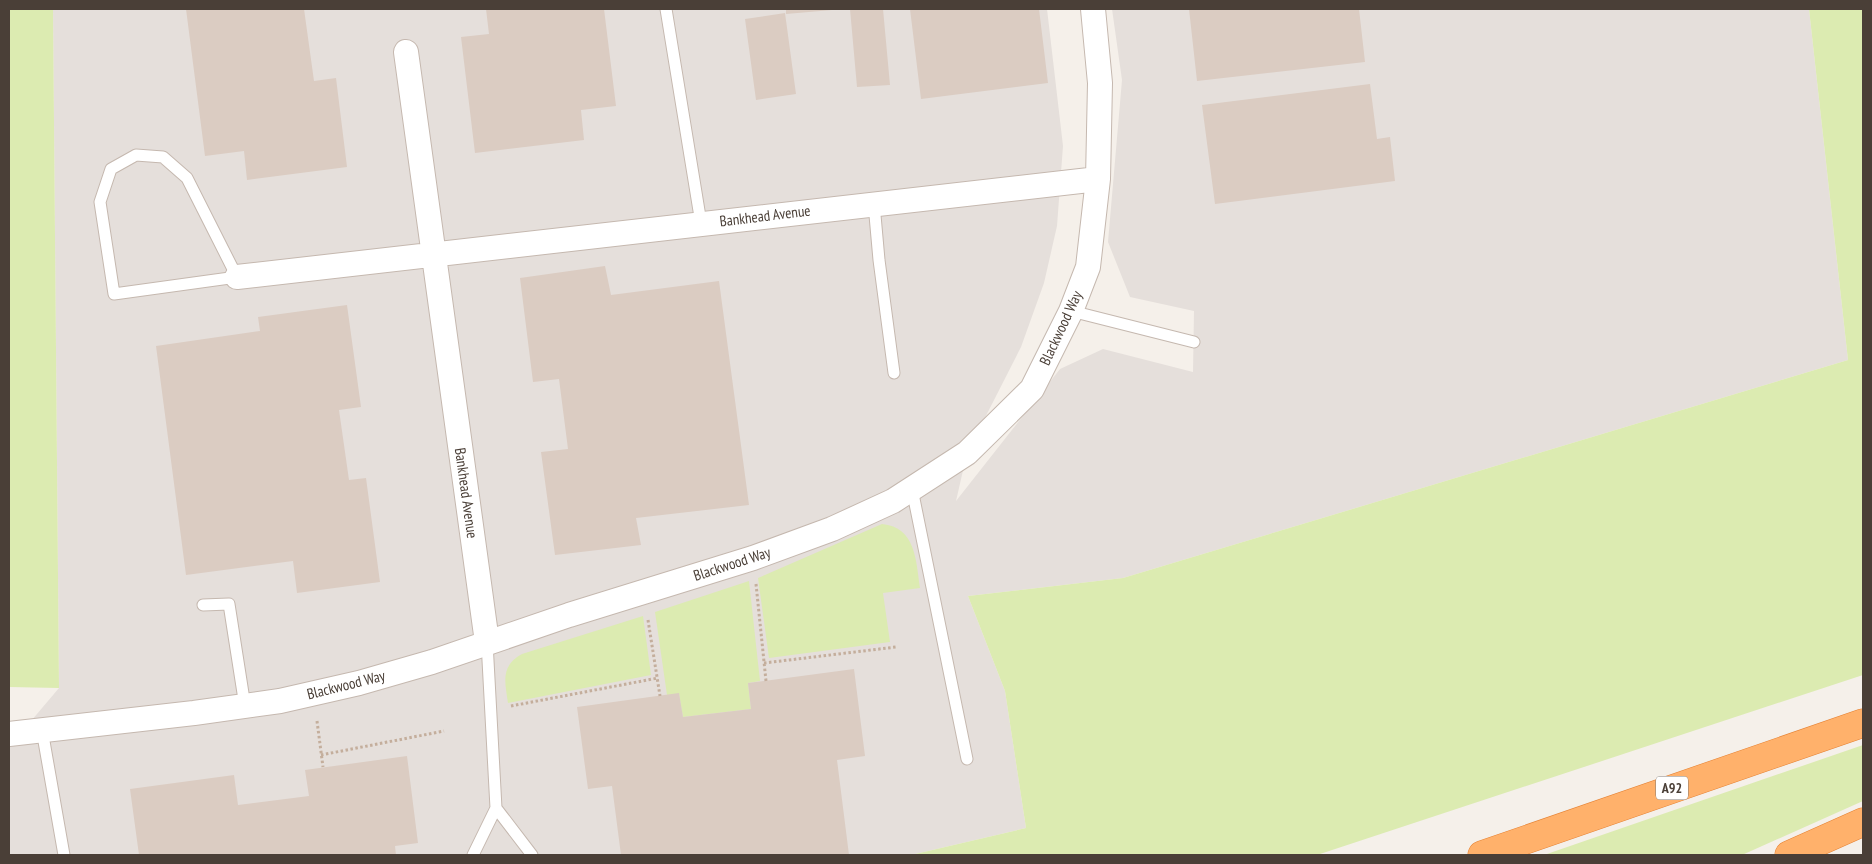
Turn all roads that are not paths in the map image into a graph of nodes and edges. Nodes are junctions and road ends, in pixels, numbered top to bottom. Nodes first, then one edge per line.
1 (666, 9) edge
2 (1093, 9) edge
3 (406, 52) dead end
4 (1098, 179) junction
5 (874, 204) junction
6 (701, 224) junction
7 (432, 254) junction
8 (236, 277) junction
9 (1071, 311) junction
10 (1194, 342) dead end
11 (894, 373) dead end
12 (912, 489) junction
13 (203, 605) dead end
14 (487, 642) junction
15 (245, 706) junction
16 (1863, 723) edge
17 (42, 730) junction
18 (9, 734) edge
19 (968, 759) dead end
20 (496, 808) junction
21 (1863, 822) edge
22 (64, 855) edge
23 (473, 855) edge
24 (532, 855) edge
25 (1482, 855) edge
26 (1789, 855) edge

1 - 6 lane
2 - 4 street, Blackwood Way
3 - 7 street, Bankhead Avenue
4 - 5 street, Bankhead Avenue
4 - 9 street, Blackwood Way
5 - 6 street, Bankhead Avenue
5 - 11 lane
6 - 7 street, Bankhead Avenue
7 - 8 street, Bankhead Avenue
7 - 14 street, Bankhead Avenue
8 - 8 lane
9 - 10 lane
9 - 12 street, Blackwood Way
12 - 14 street, Blackwood Way
12 - 19 lane
13 - 15 lane
14 - 15 street, Blackwood Way
14 - 20 lane
15 - 17 street, Blackwood Way
16 - 25 highway, A92
17 - 18 street, Blackwood Way
17 - 22 lane
20 - 23 lane
20 - 24 lane
21 - 26 highway

